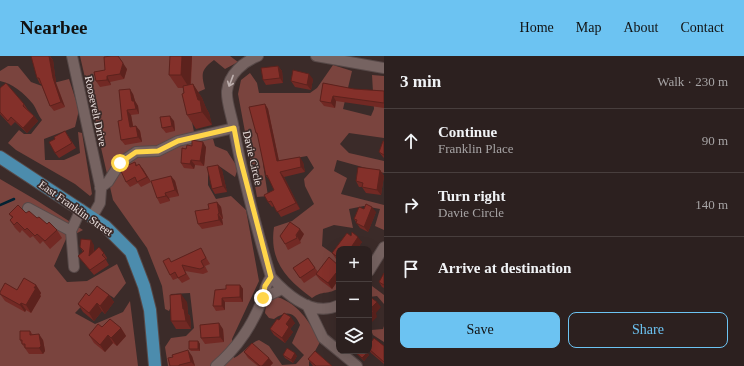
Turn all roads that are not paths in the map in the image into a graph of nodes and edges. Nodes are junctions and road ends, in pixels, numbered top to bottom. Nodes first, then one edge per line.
1 (72, 56) edge
2 (258, 56) edge
3 (316, 56) edge
4 (384, 68) edge
5 (234, 128) junction
6 (0, 157) edge
7 (100, 188) junction
8 (28, 208) dead end
9 (80, 210) junction
10 (92, 217) junction
11 (71, 231) junction
12 (384, 247) edge
13 (372, 266) edge
14 (74, 267) dead end
15 (271, 277) junction
16 (282, 289) junction
17 (263, 298) junction
18 (307, 306) junction
19 (336, 306) edge
20 (155, 366) edge
21 (216, 366) edge
22 (357, 366) edge

1 - 7 street, Roosevelt Drive
2 -> 5 street, Davie Circle
3 - 4 street
5 - 7 street
5 - 15 street, Davie Circle
6 - 9 main road, East Franklin Street
7 - 10 street, Roosevelt Drive
8 - 11 street
9 - 10 main road, East Franklin Street
9 - 11 street
10 - 20 main road, East Franklin Street
11 - 14 street
12 - 13 street
15 - 16 street, Davie Circle
15 - 17 street
16 - 17 street
16 - 18 street, Davie Circle
17 - 21 street
18 - 19 street, Davie Circle
18 - 22 street

